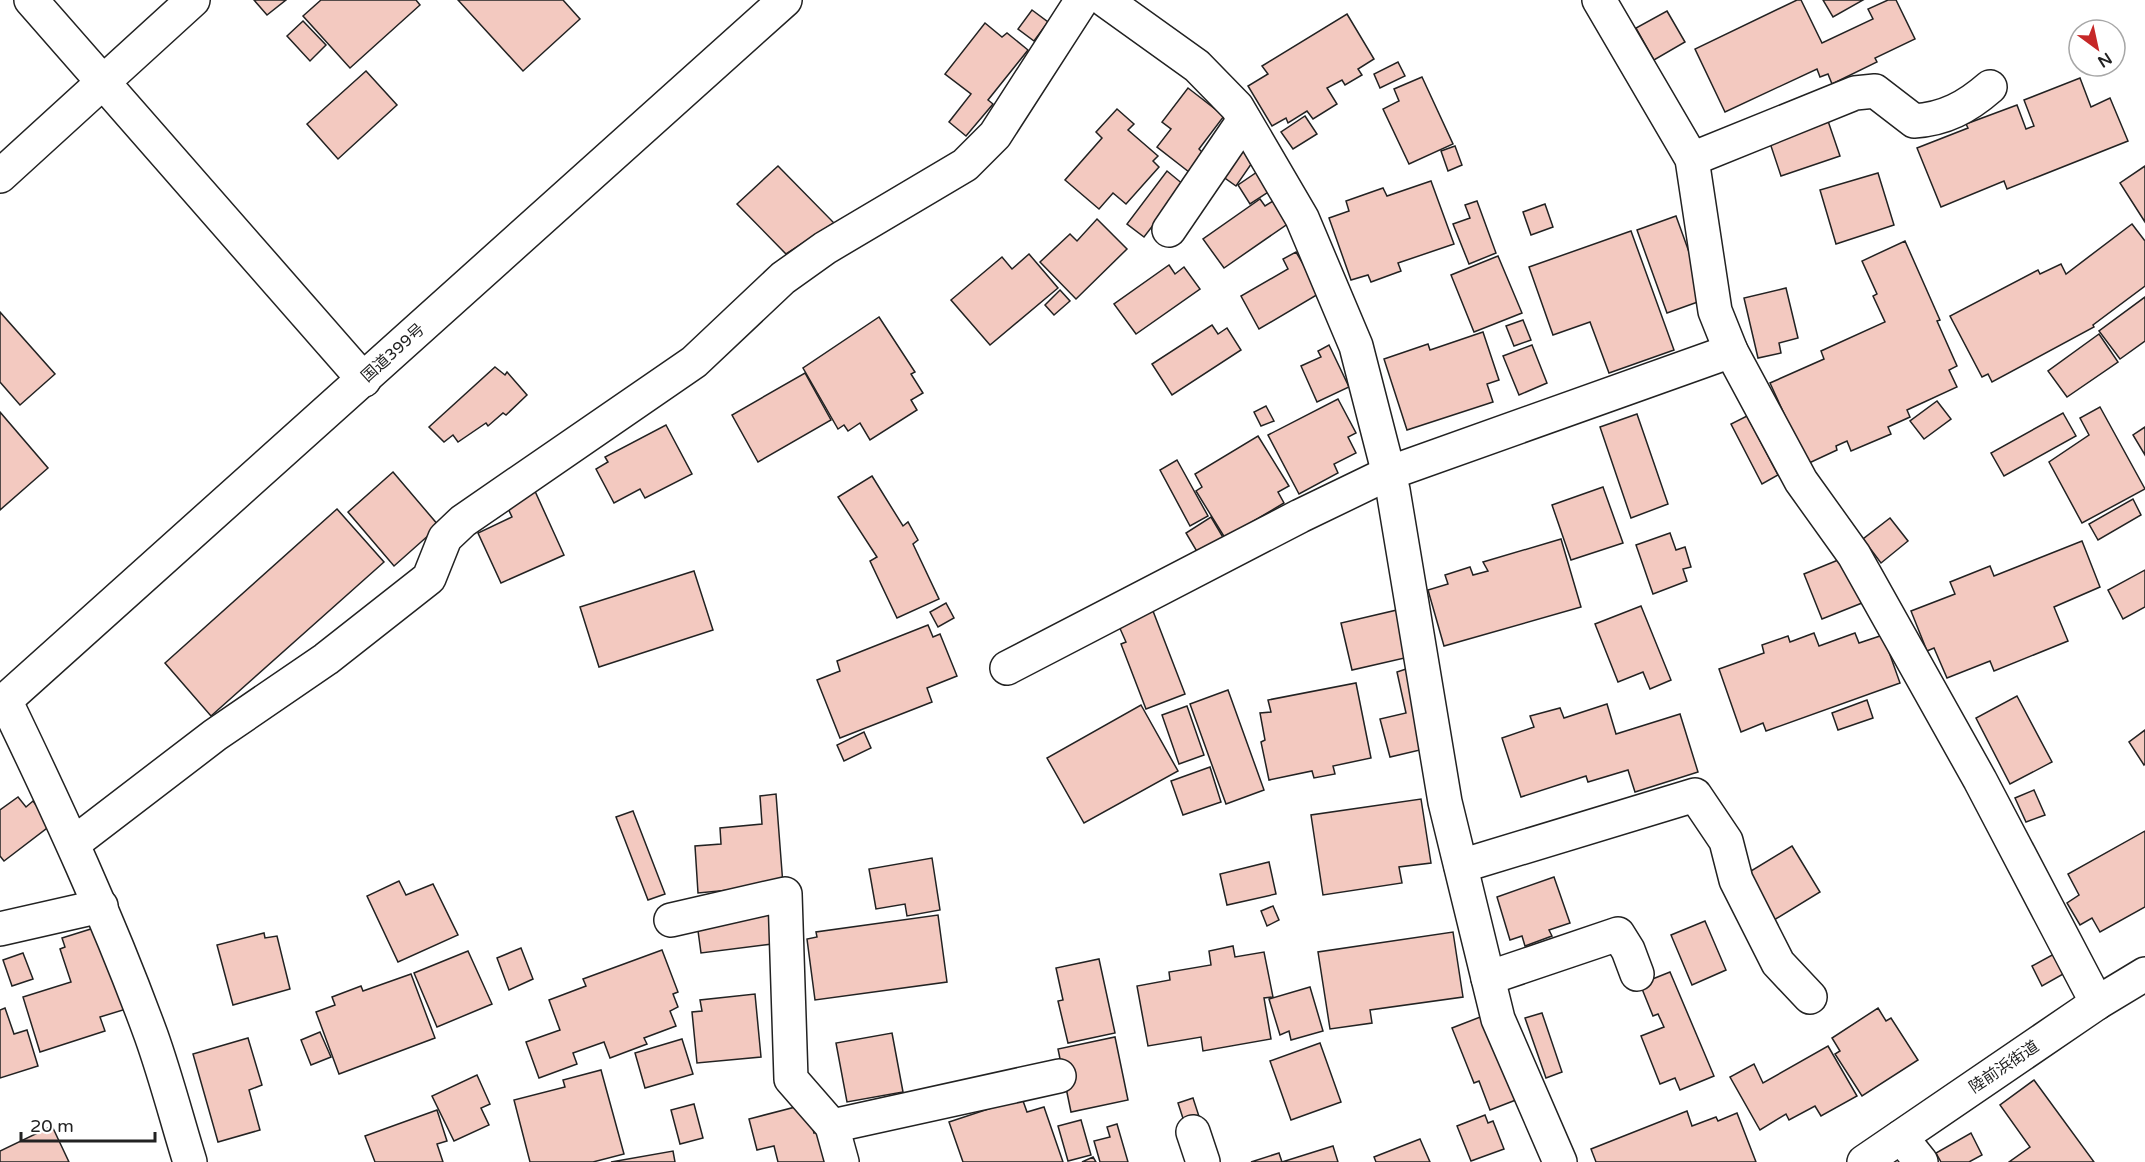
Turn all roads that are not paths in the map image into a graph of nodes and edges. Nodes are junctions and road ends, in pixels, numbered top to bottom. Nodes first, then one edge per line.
1 (31, 0) edge
2 (194, 0) edge
3 (785, 0) edge
4 (1082, 0) edge
5 (1105, 0) edge
6 (1599, 0) edge
7 (101, 82) junction
8 (1990, 87) dead end
9 (1244, 120) junction
10 (1692, 159) junction
11 (0, 176) edge
12 (1169, 230) dead end
13 (1731, 351) junction
14 (364, 380) junction
15 (1389, 474) junction
16 (1007, 668) dead end
17 (3, 702) edge
18 (74, 843) junction
19 (1461, 866) junction
20 (101, 906) junction
21 (671, 920) dead end
22 (0, 929) edge
23 (1637, 974) dead end
24 (2145, 974) edge
25 (1488, 978) junction
26 (1810, 997) dead end
27 (2097, 1003) junction
28 (1059, 1076) dead end
29 (832, 1126) junction
30 (1193, 1132) dead end
31 (1911, 1150) edge
32 (190, 1162) edge
33 (842, 1162) edge
34 (1203, 1162) edge
35 (1560, 1162) edge
36 (1864, 1162) edge

1 - 7 main road
2 - 7 main road
3 - 14 main road, 国道399号
4 - 18 main road
5 - 9 main road
6 - 10 main road
7 - 11 main road
7 - 14 main road
8 - 10 main road
9 - 12 main road
9 - 15 main road
10 - 13 main road
13 - 15 main road
13 - 27 main road
14 - 17 main road, 国道399号
15 - 16 main road
15 - 19 main road
17 - 18 main road
18 - 20 main road
19 - 25 main road
19 - 26 main road
20 - 22 main road
20 - 32 main road
21 - 29 main road
23 - 25 main road
24 - 27 main road, 陸前浜街道
25 - 35 main road
27 - 31 main road, 陸前浜街道
28 - 29 main road
29 - 33 main road
30 - 34 main road
31 - 36 main road, 陸前浜街道

